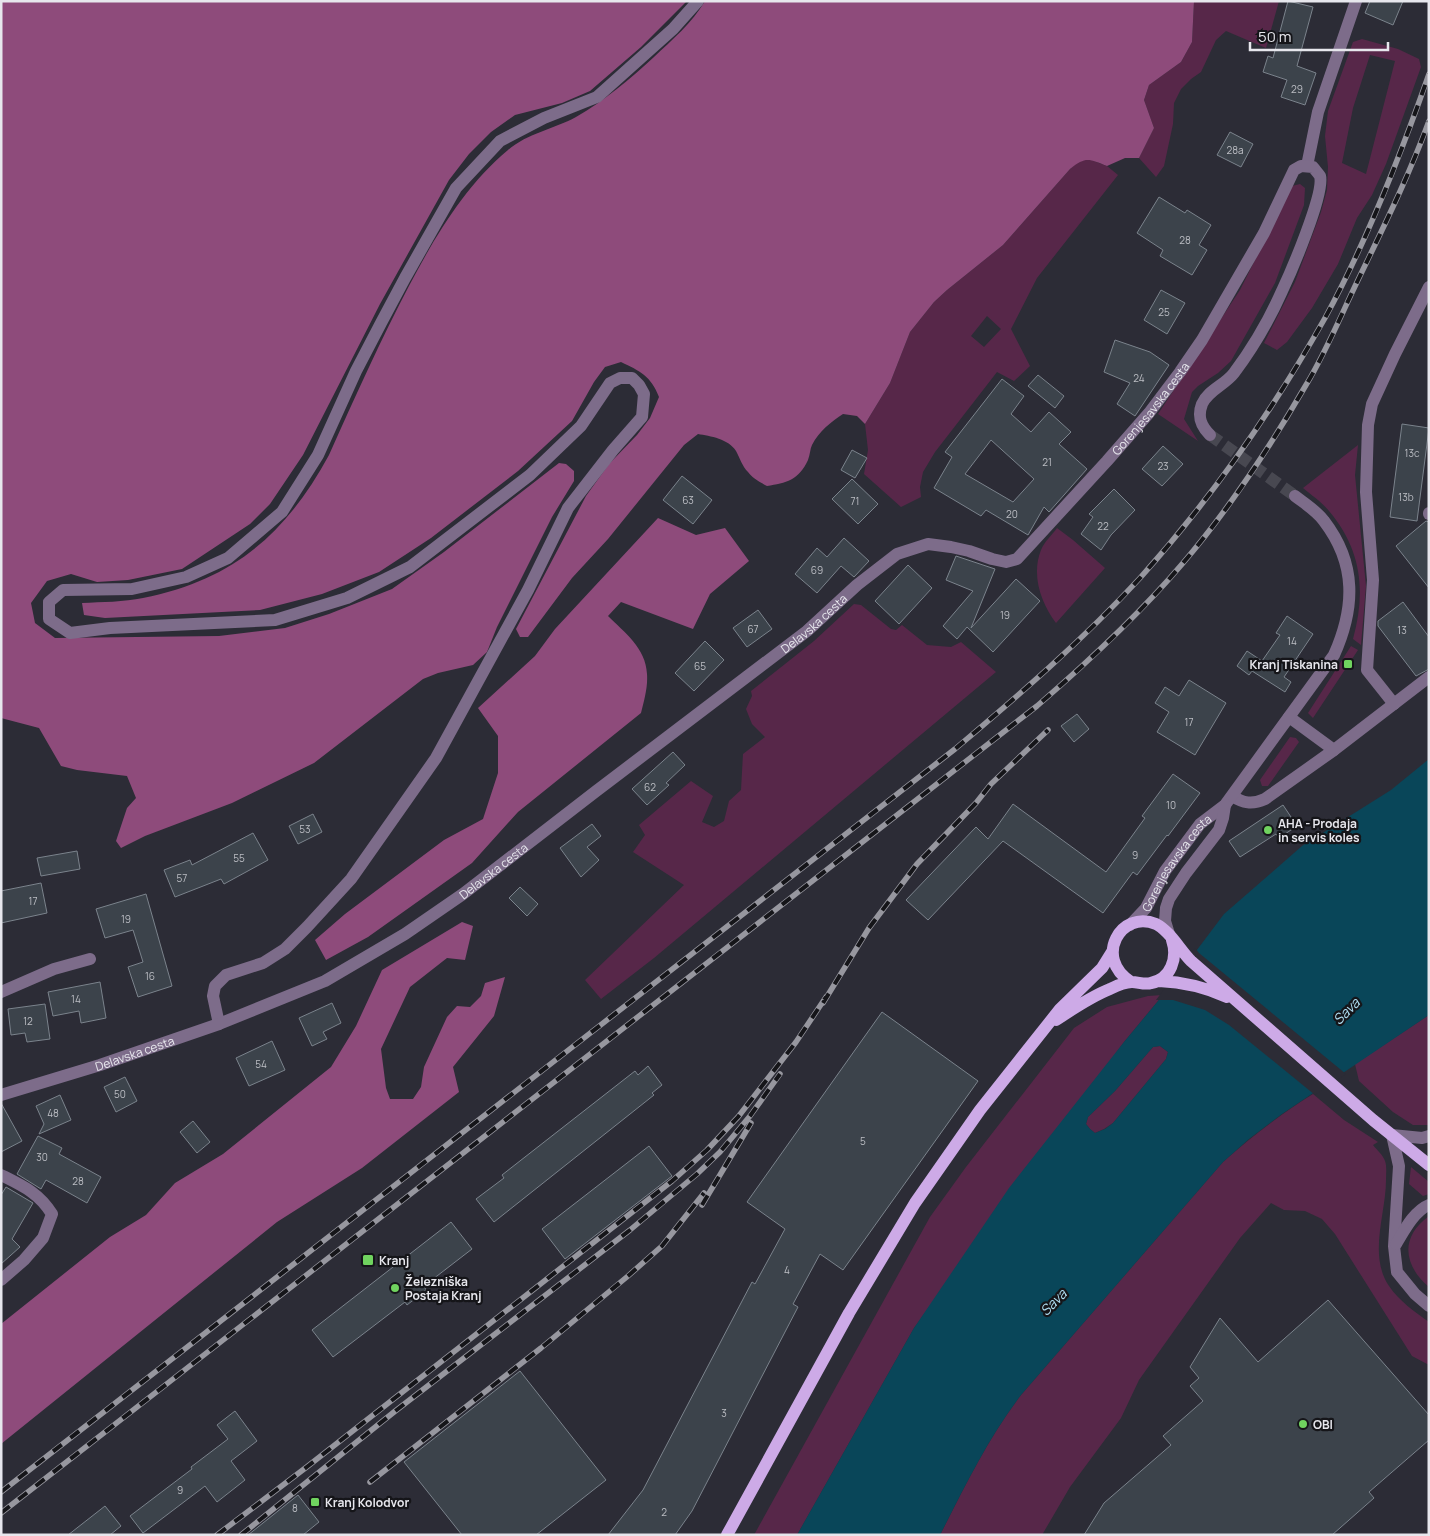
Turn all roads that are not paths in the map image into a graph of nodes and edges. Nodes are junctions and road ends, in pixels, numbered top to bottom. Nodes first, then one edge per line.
1 (698, 1) edge
2 (1356, 1) edge
3 (1307, 166) junction
4 (1429, 287) edge
5 (1210, 435) tunnel mouth
6 (1295, 496) tunnel mouth
7 (928, 544) joint
8 (1429, 678) edge
9 (1394, 704) junction
10 (1289, 717) junction
11 (1334, 750) junction
12 (1228, 800) junction
13 (1130, 925) junction
14 (1170, 936) junction
15 (1112, 952) junction
16 (90, 959) dead end
17 (1159, 981) junction
18 (1131, 982) junction
19 (1, 992) edge
20 (1239, 1002) junction
21 (219, 1024) junction
22 (1050, 1024) junction
23 (1, 1095) edge
24 (1392, 1135) junction
25 (1429, 1136) edge
26 (1429, 1165) edge
27 (1, 1175) edge
28 (1429, 1205) edge
29 (1394, 1246) junction
30 (1, 1280) edge
31 (1429, 1306) edge
32 (727, 1535) edge

1 - 21 street
2 - 3 street
3 - 5 street
3 - 7 street, Gorenjesavska cesta
4 - 9 street
6 - 10 street, Gorenjesavska cesta
7 - 21 street, Delavska cesta
8 - 9 street
9 - 11 street
10 - 11 street
10 - 12 street, Gorenjesavska cesta
11 - 12 street
12 - 13 street, Gorenjesavska cesta
12 - 14 street, Gorenjesavska cesta
13 - 14 main road
13 - 15 main road
14 - 17 main road
14 - 20 main road
15 - 18 main road
15 - 22 main road
16 - 19 street
17 - 18 main road
17 - 20 main road
18 - 22 main road
20 - 24 main road
21 - 23 street, Delavska cesta
22 - 32 main road
24 - 25 street
24 - 26 main road
24 - 29 street
27 - 30 street
28 - 29 street
29 - 31 street

